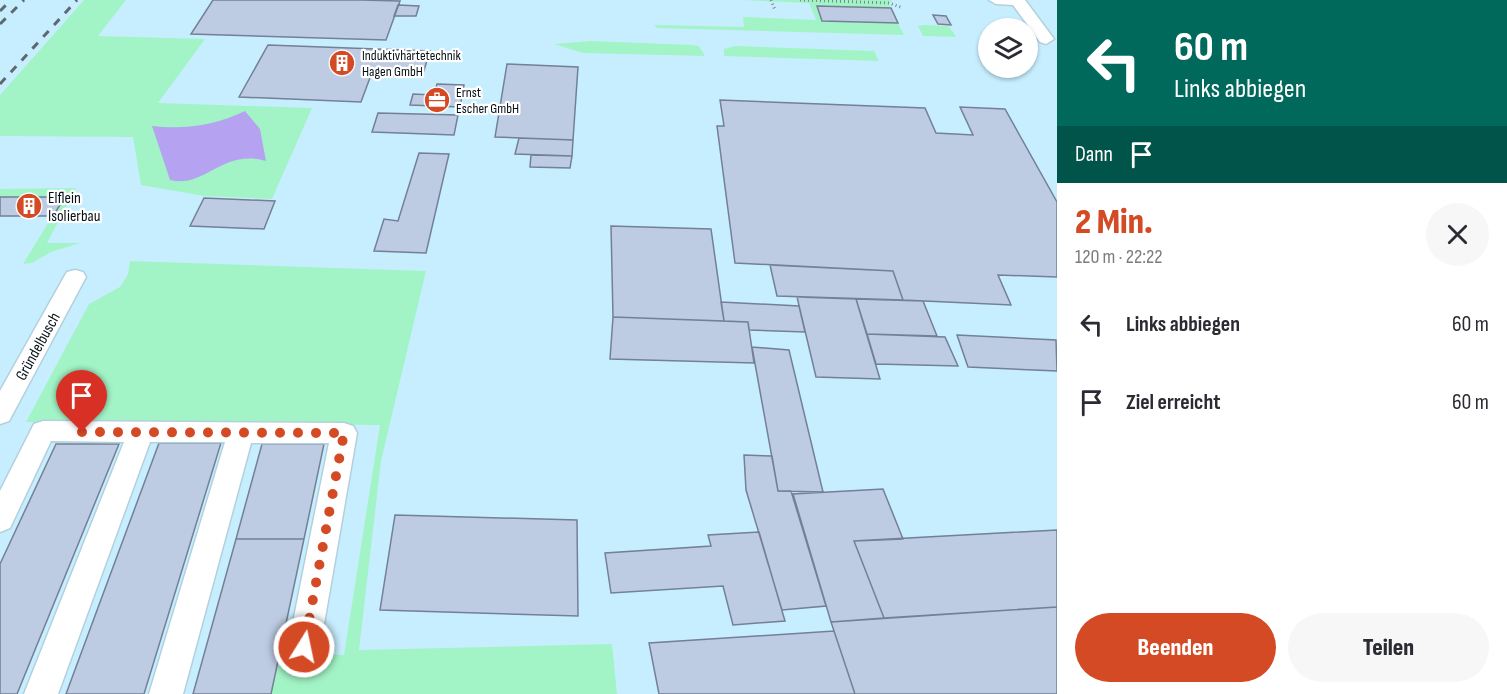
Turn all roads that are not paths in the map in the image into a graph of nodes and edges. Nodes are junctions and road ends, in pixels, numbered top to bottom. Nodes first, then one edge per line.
1 (996, 0) edge
2 (1046, 39) dead end
3 (75, 277) dead end
4 (0, 414) edge
5 (141, 432) junction
6 (242, 432) junction
7 (0, 520) edge
8 (304, 647) dead end
9 (41, 694) edge
10 (166, 694) edge

1 - 2 street
3 - 4 street, Gründelbusch
5 - 6 street
5 - 7 street
5 - 9 street
6 - 8 street
6 - 10 street

